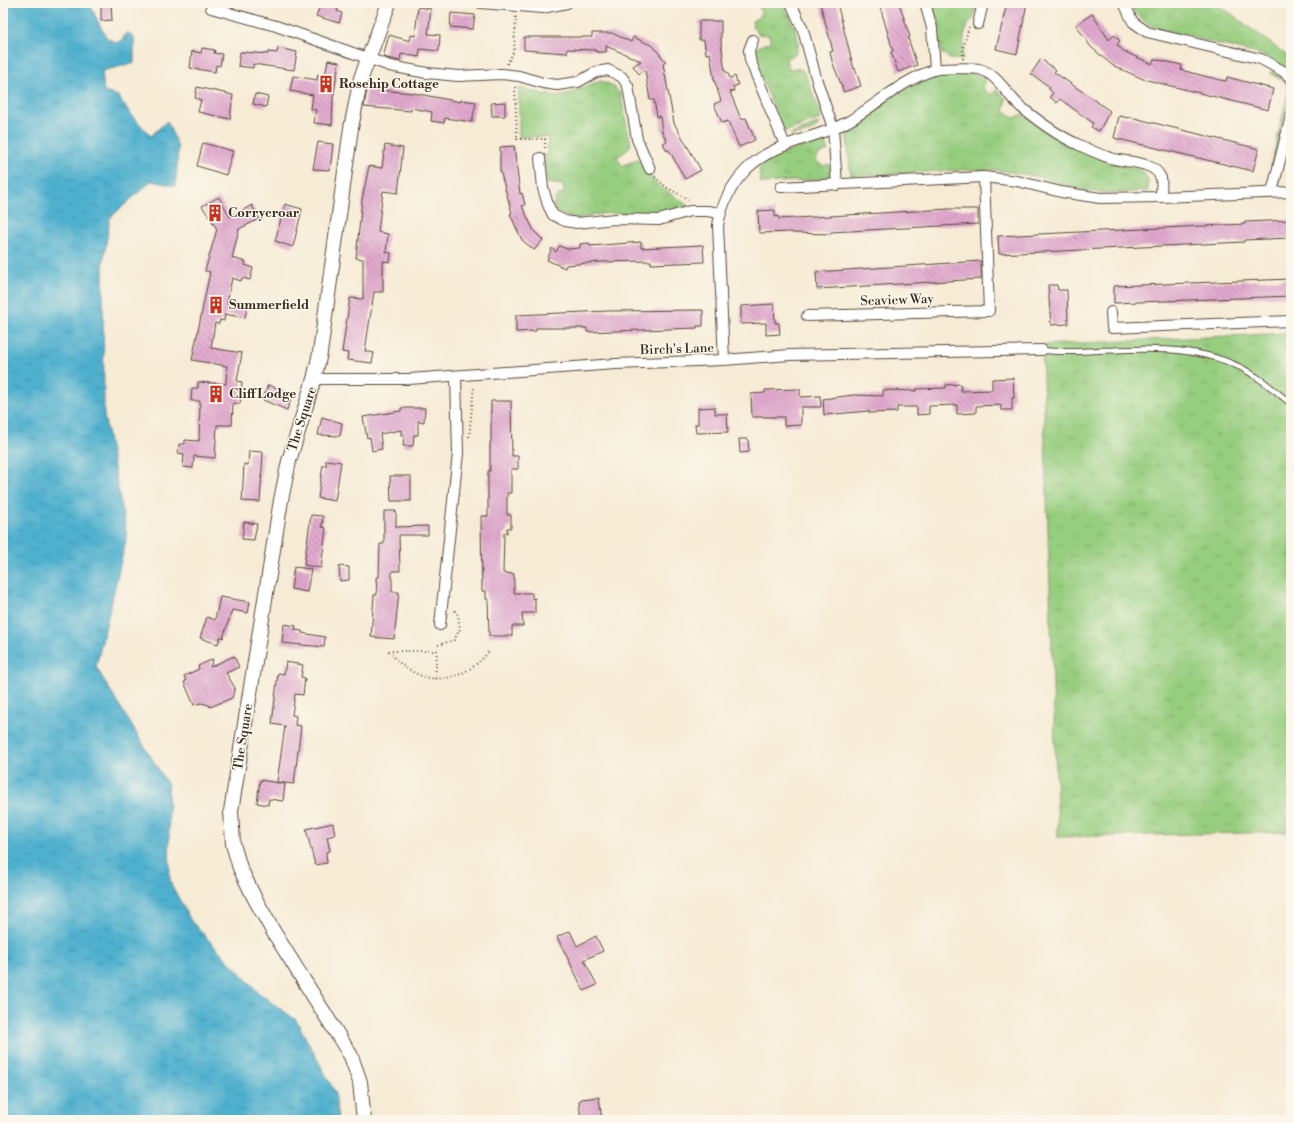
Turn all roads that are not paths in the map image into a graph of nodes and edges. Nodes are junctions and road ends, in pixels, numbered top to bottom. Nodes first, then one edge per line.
1 (389, 3) edge
2 (481, 3) edge
3 (567, 3) edge
4 (791, 3) edge
5 (925, 3) edge
6 (983, 3) edge
7 (1124, 3) edge
8 (211, 8) dead end
9 (978, 24) road end
10 (753, 40) dead end
11 (368, 57) junction
12 (935, 69) junction
13 (1291, 78) edge
14 (1291, 116) edge
15 (833, 128) junction
16 (785, 145) junction
17 (540, 158) road end
18 (650, 169) road end
19 (984, 177) junction
20 (837, 185) junction
21 (781, 187) dead end
22 (1272, 192) junction
23 (1291, 192) edge
24 (1161, 196) junction
25 (720, 213) junction
26 (1111, 312) dead end
27 (807, 316) dead end
28 (1291, 321) edge
29 (1042, 350) joint
30 (724, 360) junction
31 (456, 376) junction
32 (314, 379) junction
33 (1291, 404) edge
34 (440, 625) dead end
35 (364, 1120) edge

1 - 11 main road, The Square
2 - 3 street
4 - 15 street
5 - 12 street
6 - 9 street
7 - 13 street
8 - 11 street
10 - 16 street
11 - 18 street
11 - 32 main road, The Square
12 - 15 street
12 - 24 street
14 - 22 street
15 - 16 street
15 - 20 street
16 - 25 street
17 - 25 street
19 - 20 street
19 - 24 street
19 - 27 street, Seaview Way
20 - 21 street
22 - 23 street
22 - 24 street
25 - 30 street
26 - 28 street
29 - 30 street, Birch's Lane
29 - 33 lane
30 - 31 street, Birch's Lane
31 - 32 street, Birch's Lane
31 - 34 street
32 - 35 main road, The Square

